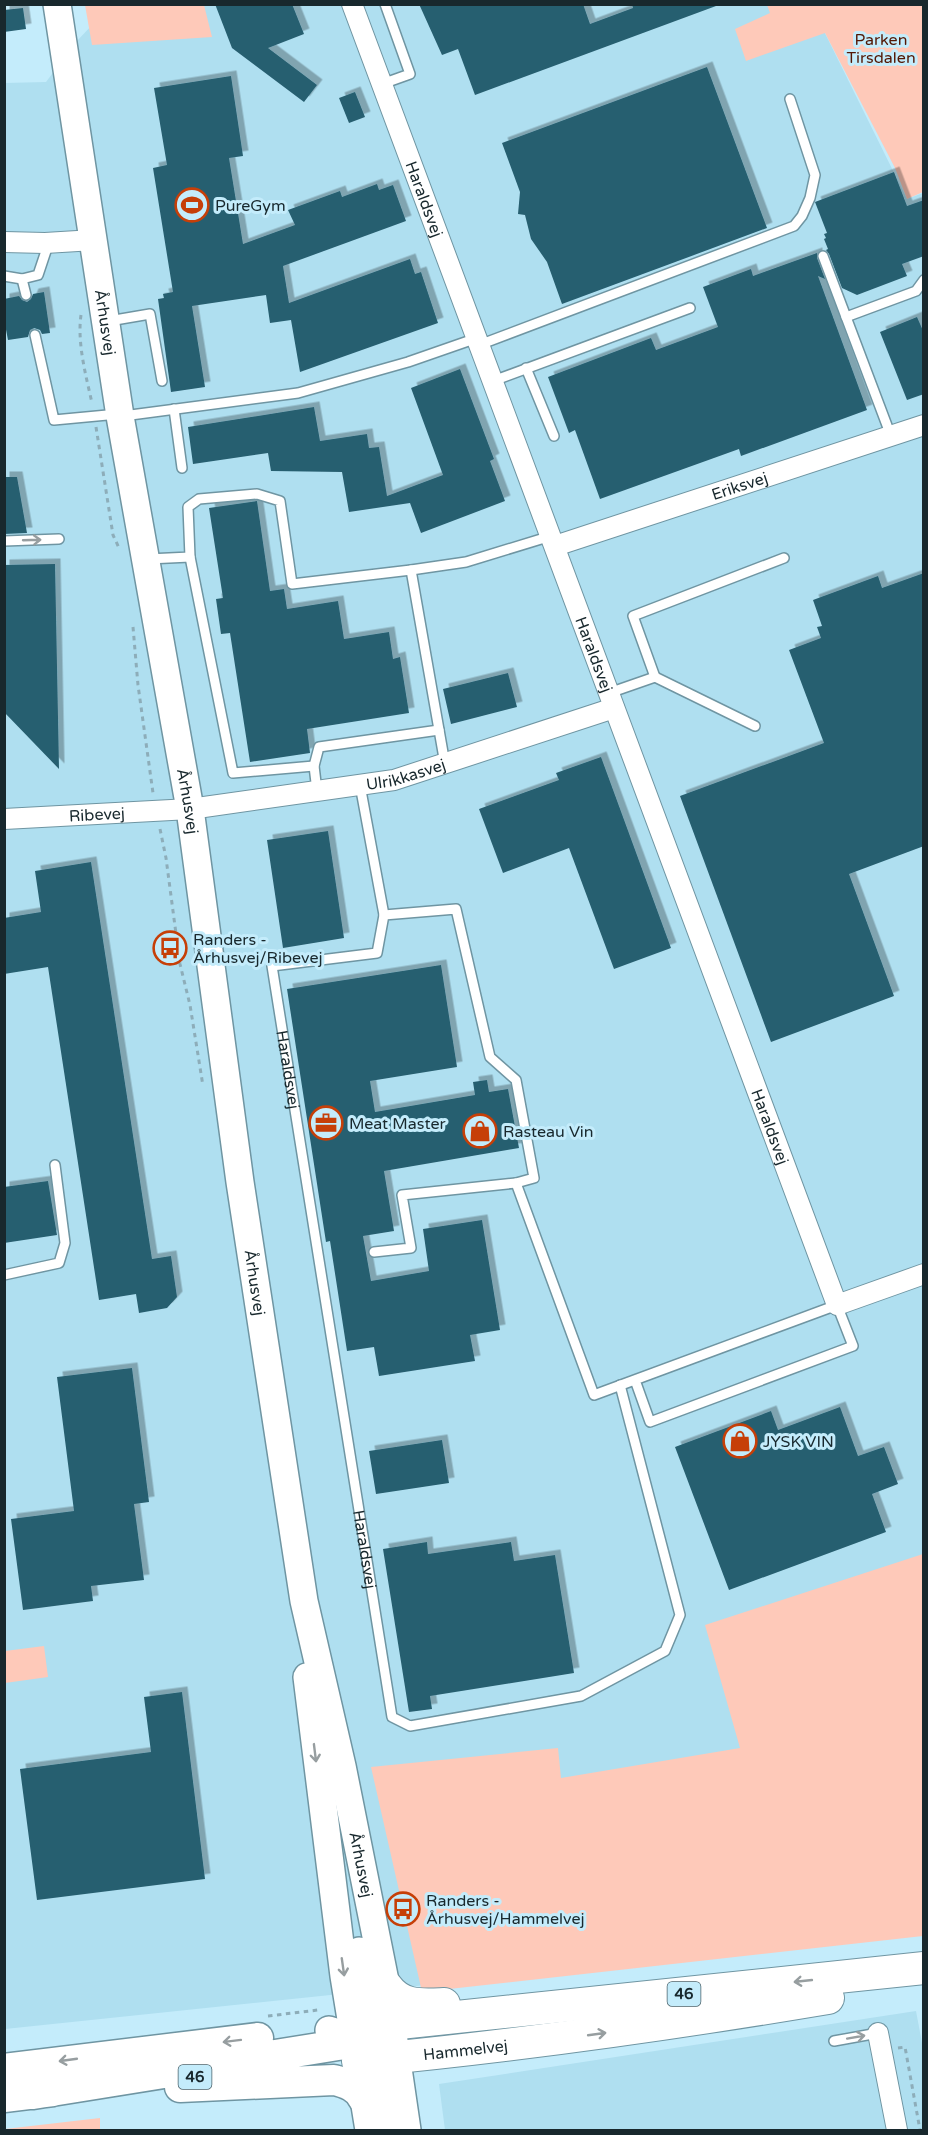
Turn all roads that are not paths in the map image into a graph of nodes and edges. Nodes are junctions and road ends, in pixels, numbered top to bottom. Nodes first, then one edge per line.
1 (57, 4) edge
2 (352, 4) edge
3 (385, 4) edge
4 (382, 84) junction
5 (790, 99) dead end
6 (94, 240) junction
7 (4, 242) edge
8 (45, 243) junction
9 (822, 256) dead end
10 (4, 276) edge
11 (22, 279) junction
12 (924, 280) edge
13 (26, 295) dead end
14 (690, 308) dead end
15 (846, 317) junction
16 (106, 322) junction
17 (35, 335) dead end
18 (478, 341) junction
19 (526, 368) junction
20 (162, 381) dead end
21 (493, 381) junction
22 (174, 410) junction
23 (111, 415) junction
24 (924, 425) edge
25 (554, 436) dead end
26 (891, 436) junction
27 (182, 468) dead end
28 (59, 539) dead end
29 (4, 541) edge
30 (553, 541) junction
31 (133, 556) junction
32 (190, 557) junction
33 (784, 558) dead end
34 (411, 570) junction
35 (655, 677) junction
36 (611, 700) junction
37 (755, 726) dead end
38 (439, 730) junction
39 (445, 765) junction
40 (314, 766) junction
41 (360, 785) junction
42 (317, 791) junction
43 (190, 809) junction
44 (4, 819) edge
45 (384, 915) junction
46 (55, 1165) dead end
47 (516, 1183) junction
48 (374, 1252) dead end
49 (924, 1274) edge
50 (4, 1275) edge
51 (837, 1305) junction
52 (636, 1380) junction
53 (620, 1385) junction
54 (304, 1600) junction
55 (924, 1968) edge
56 (924, 1981) edge
57 (878, 2033) joint
58 (834, 2041) dead end
59 (375, 2042) junction
60 (4, 2069) edge
61 (19, 2095) edge
62 (369, 2130) edge
63 (389, 2130) edge
64 (407, 2130) edge
65 (897, 2130) edge

1 - 6 main road, Århusvej
2 - 4 street, Haraldsvej
3 - 4 lane
4 - 18 street, Haraldsvej
5 - 18 lane
6 - 8 street
6 - 16 main road, Århusvej
7 - 8 street
8 - 11 lane
9 - 15 lane
10 - 11 lane
11 - 13 lane
12 - 15 lane
14 - 19 lane
15 - 26 lane
16 - 20 lane
16 - 23 main road, Århusvej
17 - 23 lane
18 - 21 street, Haraldsvej
18 - 22 lane
19 - 21 lane
19 - 25 lane
21 - 30 street, Haraldsvej
22 - 23 lane
22 - 27 lane
23 - 31 main road, Århusvej
24 - 26 street, Eriksvej
26 - 30 street, Eriksvej
29 -> 28 lane
30 - 34 lane
30 - 36 street, Haraldsvej
31 - 32 lane
31 - 43 main road, Århusvej
32 - 34 lane
32 - 40 lane
33 - 35 lane
34 - 38 lane
35 - 36 lane
35 - 37 lane
36 - 39 street, Ulrikkasvej
36 - 51 street, Haraldsvej
38 - 39 lane
38 - 40 lane
39 - 41 street, Ulrikkasvej
40 - 42 lane
41 - 42 street, Ulrikkasvej
41 - 45 lane, Haraldsvej
42 - 43 street, Ulrikkasvej
43 - 44 street, Ribevej
43 - 54 main road, Århusvej
45 - 47 lane
45 - 53 lane, Haraldsvej
46 - 50 lane
47 - 48 lane
47 - 53 lane
49 - 51 street
51 - 52 lane
51 - 52 lane, Haraldsvej
52 - 53 lane
54 - 59 main road, Århusvej
54 -> 59 main road, Århusvej
55 -> 59 highway, Hammelvej / 46
59 -> 56 highway, Hammelvej / 46
58 -> 57 lane
57 - 65 street
59 -> 60 main road, Hammelvej / 46
59 - 61 main road, Hammelvej / 46
59 - 62 main road, Århusvej
59 - 63 main road
59 - 64 main road, Århusvej

